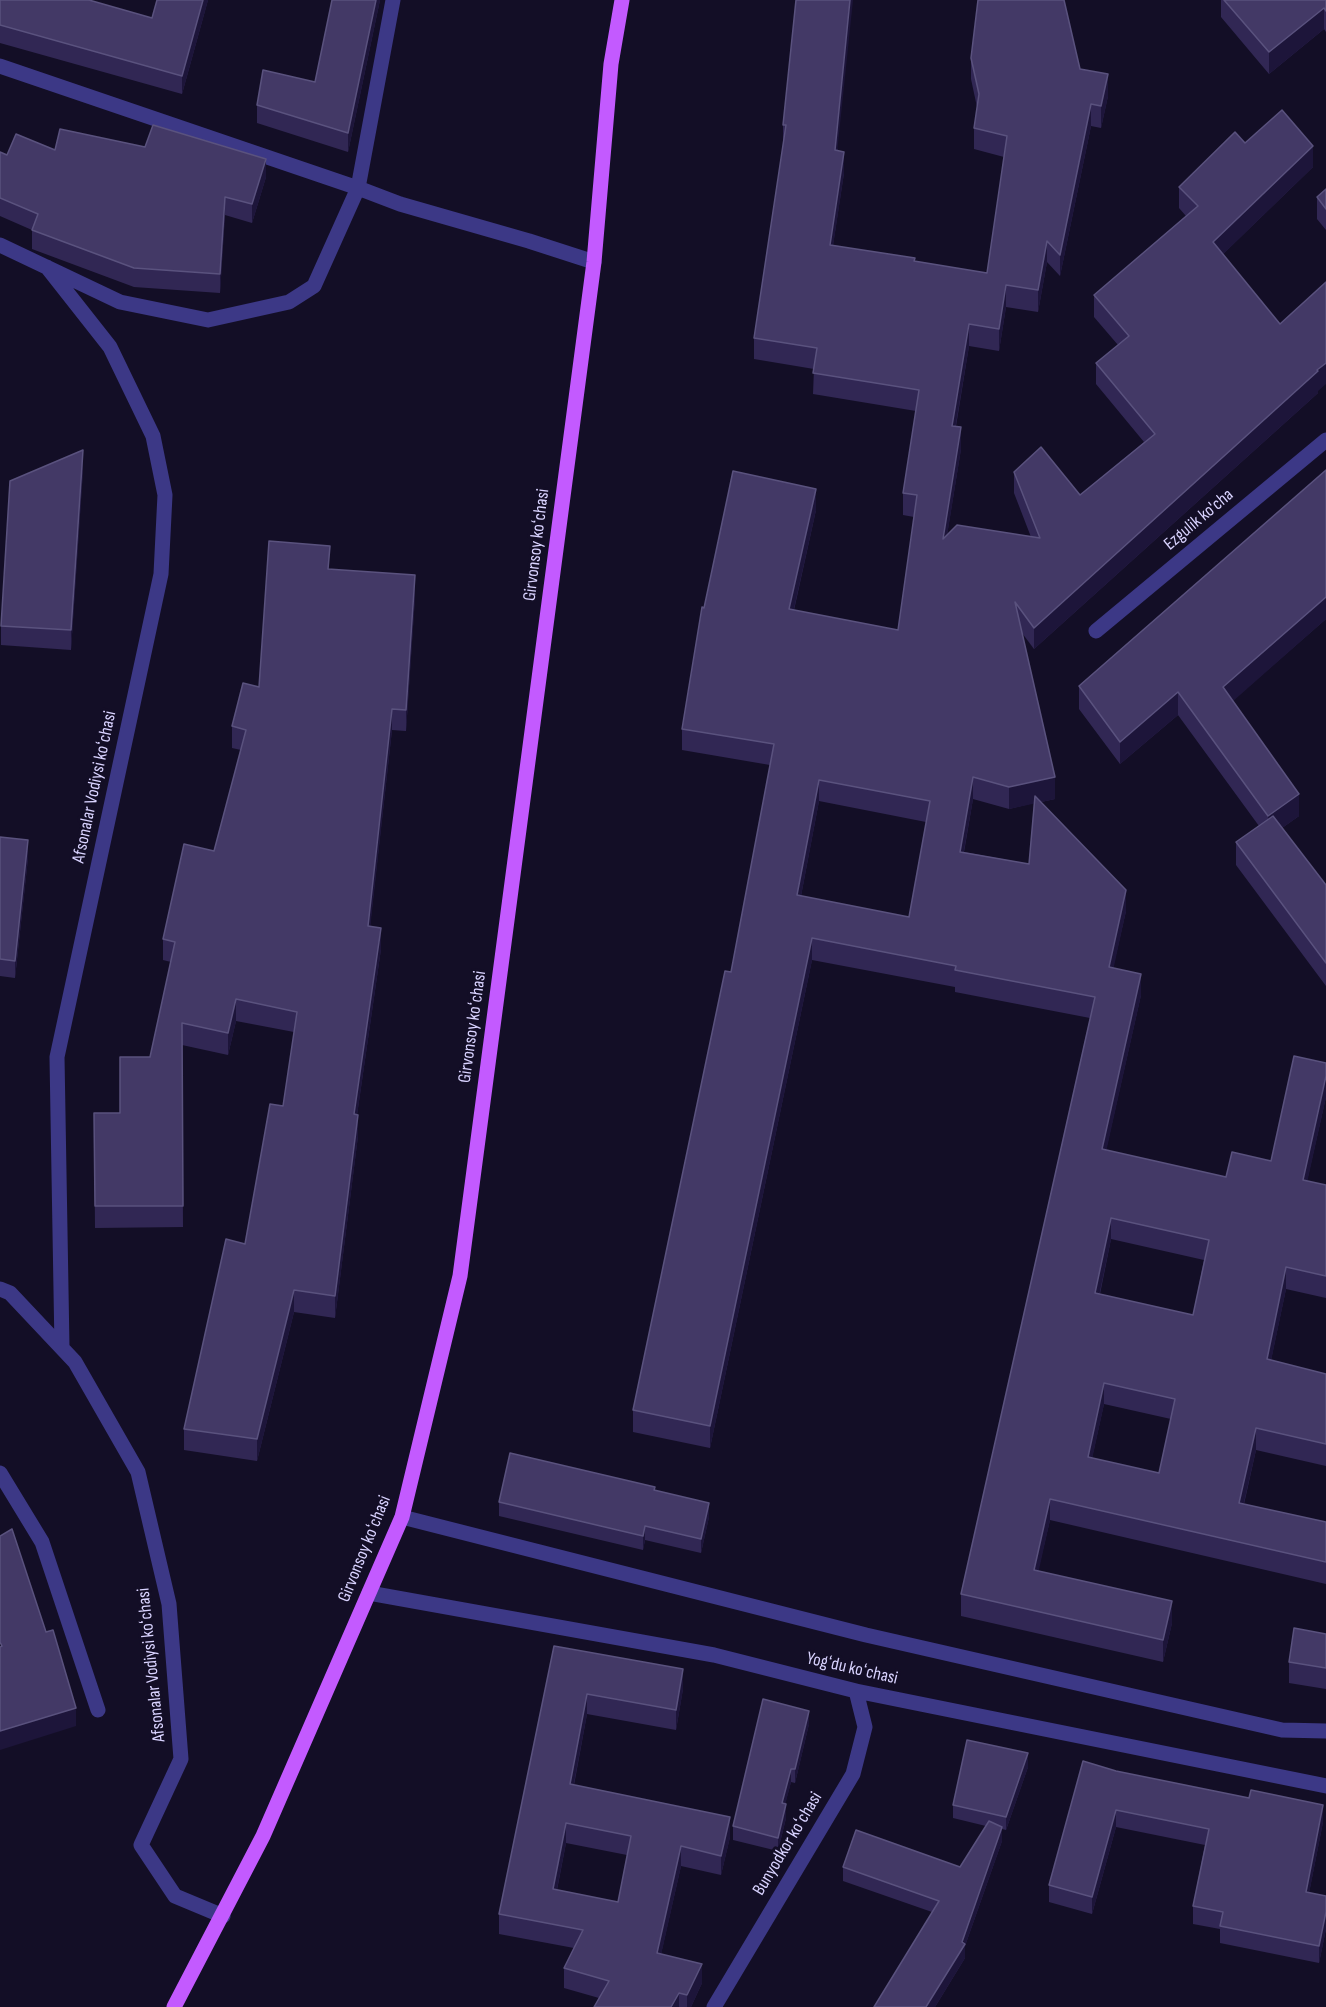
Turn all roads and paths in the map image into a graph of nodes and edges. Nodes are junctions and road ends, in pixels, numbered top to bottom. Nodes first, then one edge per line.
1 (393, 0) edge
2 (622, 0) edge
3 (0, 66) edge
4 (358, 188) junction
5 (0, 244) edge
6 (594, 262) junction
7 (47, 267) junction
8 (1326, 440) edge
9 (1096, 631) dead end
10 (0, 1289) edge
11 (62, 1348) junction
12 (0, 1473) edge
13 (402, 1517) junction
14 (369, 1593) junction
15 (856, 1691) junction
16 (98, 1710) dead end
17 (1326, 1731) edge
18 (1326, 1786) edge
19 (223, 1916) junction
20 (174, 2007) edge
21 (714, 2007) edge

1 - 4 street, Afsonalar Vodiysi koʻchasi
2 - 6 main road, Girvonsoy koʻchasi
3 - 4 street
4 - 6 street
4 - 7 street, Afsonalar Vodiysi koʻchasi
5 - 7 street, Afsonalar Vodiysi koʻchasi
6 - 13 main road, Girvonsoy koʻchasi
7 - 11 street, Afsonalar Vodiysi koʻchasi
8 - 9 street, Ezgulik ko'cha
10 - 11 street, Afsonalar Vodiysi koʻchasi
11 - 19 street, Afsonalar Vodiysi koʻchasi
12 - 16 street
13 - 14 main road, Girvonsoy koʻchasi
13 - 17 street, Yogʻdu koʻchasi
14 - 15 street, Yogʻdu koʻchasi
14 - 19 main road, Girvonsoy koʻchasi
15 - 18 street, Yogʻdu koʻchasi
15 - 21 street, Bunyodkor koʻchasi
19 - 20 main road, Girvonsoy koʻchasi

